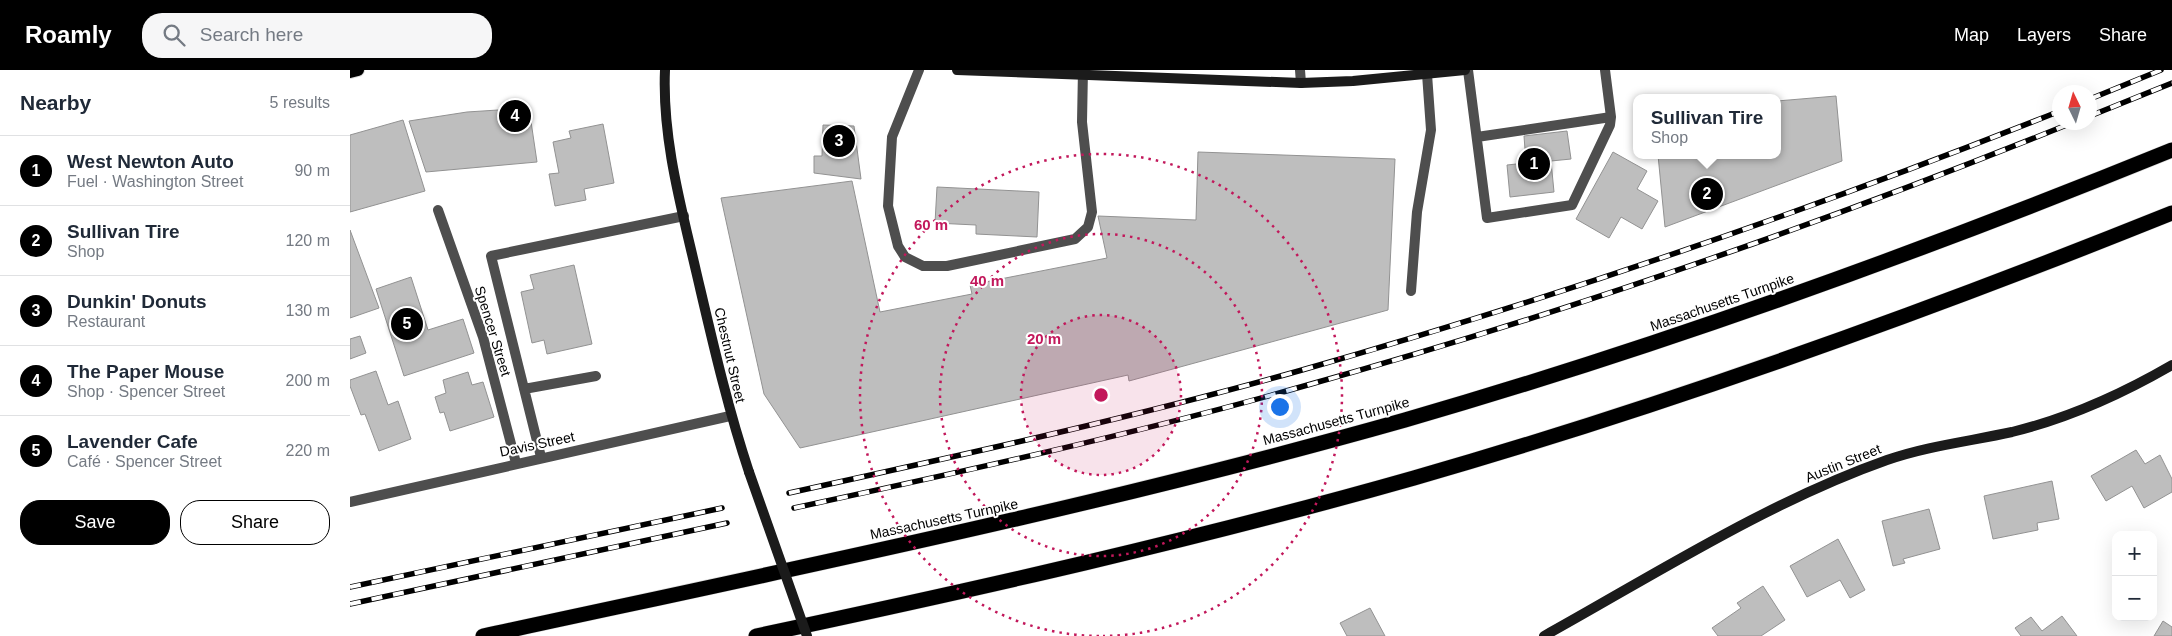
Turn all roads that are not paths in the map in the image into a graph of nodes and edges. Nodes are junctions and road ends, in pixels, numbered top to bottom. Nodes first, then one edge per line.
1 (358, 70) edge
2 (665, 70) edge
3 (919, 70) edge
4 (957, 70) edge
5 (1300, 70) edge
6 (1467, 70) edge
7 (1605, 70) edge
8 (350, 72) edge
9 (1083, 73) edge
10 (1427, 74) junction
11 (1193, 75) edge
12 (1301, 83) junction
13 (1611, 117) junction
14 (1477, 137) junction
15 (2172, 150) edge
16 (438, 210) dead end
17 (2172, 213) edge
18 (684, 216) junction
19 (1411, 291) dead end
20 (2172, 365) edge
21 (596, 376) dead end
22 (524, 389) junction
23 (730, 416) junction
24 (542, 457) junction
25 (516, 463) junction
26 (350, 502) edge
27 (483, 636) edge
28 (756, 636) edge
29 (807, 636) edge
30 (1544, 636) edge

1 - 8 main road
2 - 18 main road, Chestnut Street
3 - 9 street
4 - 9 main road
5 - 12 street
6 - 10 main road
6 - 14 street
7 - 13 street
9 - 11 main road
10 - 12 main road
10 - 19 street
11 - 12 main road
13 - 14 street
13 - 14 street
15 - 27 highway, Massachusetts Turnpike
16 - 25 street, Spencer Street
17 - 28 highway
18 - 22 street
18 - 23 main road, Chestnut Street
20 - 30 main road, Austin Street
21 - 22 street
22 - 24 street
23 - 24 street, Davis Street
23 - 29 main road, Chestnut Street, bridge
24 - 25 street, Davis Street
25 - 26 street, Davis Street

